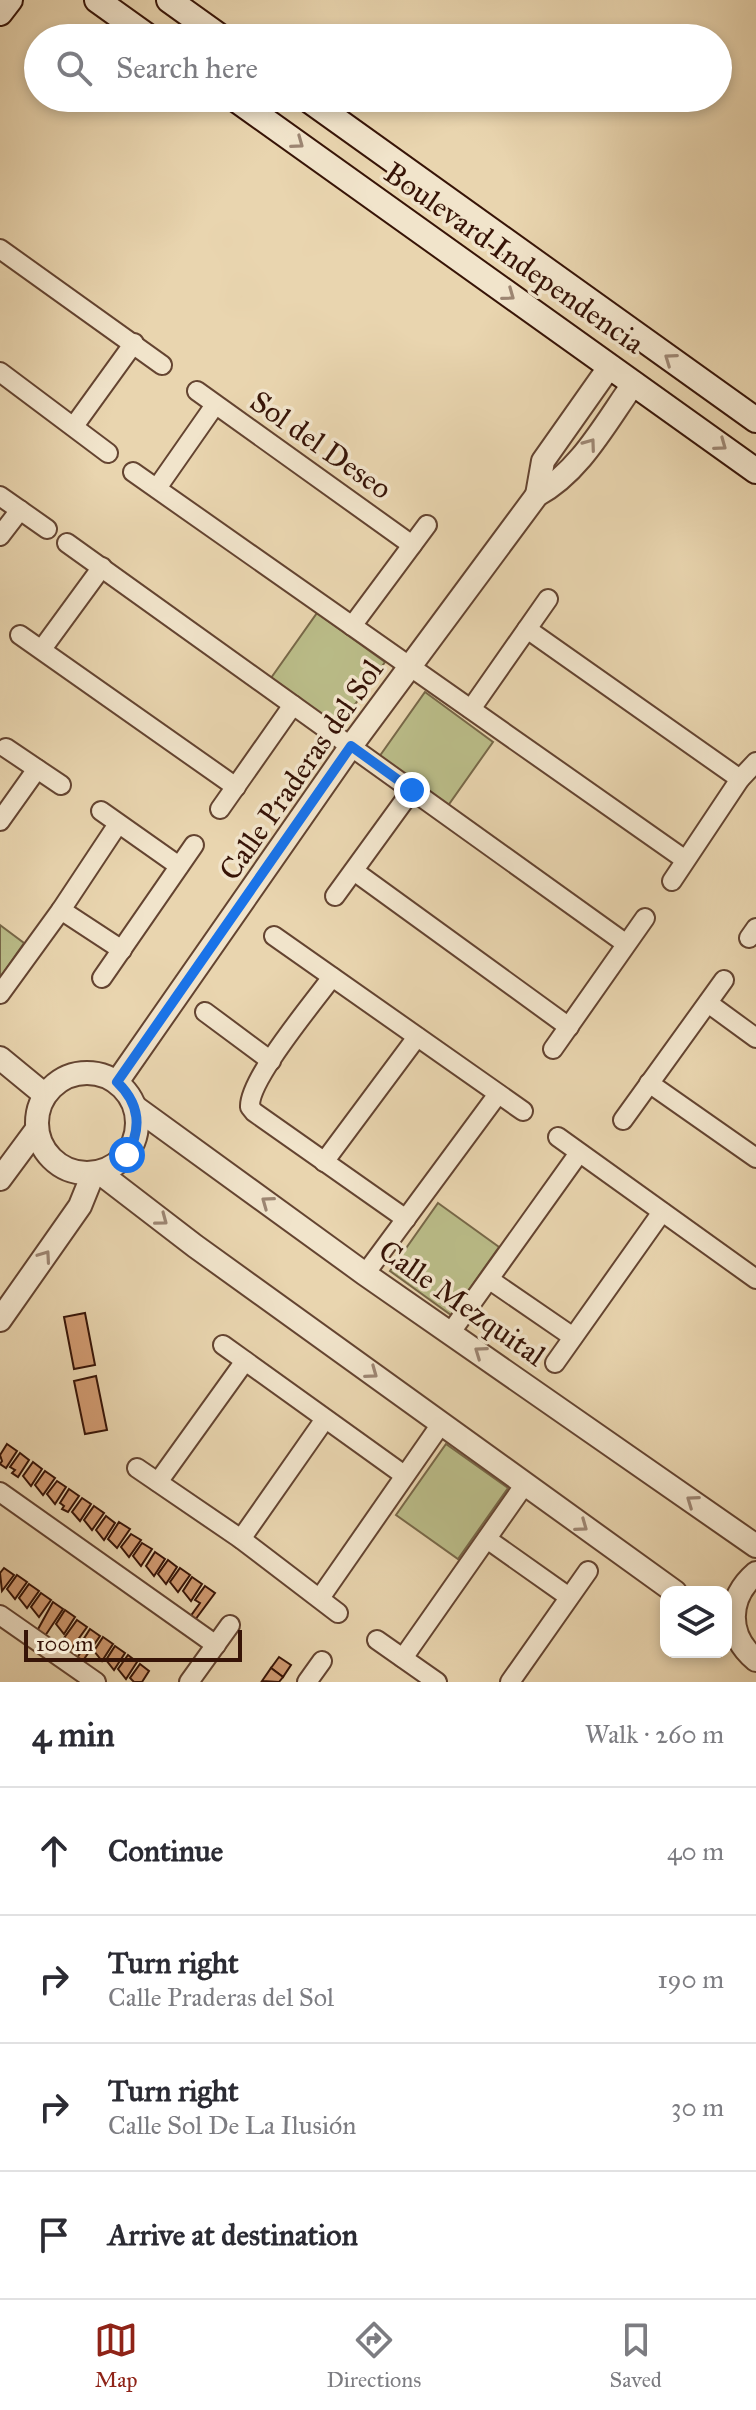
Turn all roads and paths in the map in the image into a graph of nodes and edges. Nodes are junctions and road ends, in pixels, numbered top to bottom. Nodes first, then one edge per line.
1 (10, 0) edge
2 (97, 0) edge
3 (169, 0) edge
4 (0, 13) edge
5 (130, 24) edge
6 (202, 24) edge
7 (254, 112) edge
8 (326, 112) edge
9 (0, 249) edge
10 (134, 343) junction
11 (162, 365) dead end
12 (610, 366) junction
13 (0, 372) edge
14 (634, 383) junction
15 (197, 391) dead end
16 (215, 405) junction
17 (756, 420) edge
18 (74, 426) junction
19 (108, 453) dead end
20 (756, 471) edge
21 (133, 472) dead end
22 (157, 488) junction
23 (537, 495) junction
24 (0, 496) edge
25 (20, 510) junction
26 (427, 525) dead end
27 (47, 529) dead end
28 (0, 536) edge
29 (67, 543) dead end
30 (412, 545) junction
31 (102, 567) junction
32 (548, 599) dead end
33 (352, 626) junction
34 (527, 629) junction
35 (20, 635) dead end
36 (42, 649) junction
37 (411, 667) junction
38 (293, 705) junction
39 (471, 709) junction
40 (351, 746) junction
41 (6, 748) dead end
42 (756, 762) edge
43 (37, 769) junction
44 (740, 779) junction
45 (61, 785) dead end
46 (236, 787) junction
47 (412, 790) junction
48 (220, 809) dead end
49 (101, 811) dead end
50 (0, 821) edge
51 (118, 824) junction
52 (194, 845) dead end
53 (684, 859) junction
54 (179, 866) junction
55 (354, 871) junction
56 (672, 881) dead end
57 (335, 896) dead end
58 (61, 910) junction
59 (645, 918) dead end
60 (274, 936) dead end
61 (625, 943) junction
62 (122, 950) junction
63 (332, 977) junction
64 (102, 978) dead end
65 (724, 980) dead end
66 (0, 994) edge
67 (708, 1003) junction
68 (205, 1012) dead end
69 (569, 1027) junction
70 (417, 1037) junction
71 (756, 1038) edge
72 (553, 1049) dead end
73 (0, 1058) edge
74 (271, 1061) junction
75 (117, 1082) junction
76 (649, 1083) junction
77 (498, 1094) junction
78 (45, 1095) junction
79 (135, 1107) junction
80 (523, 1111) dead end
81 (623, 1120) dead end
82 (37, 1129) junction
83 (558, 1137) dead end
84 (579, 1153) junction
85 (756, 1158) edge
86 (324, 1162) junction
87 (97, 1173) junction
88 (0, 1179) edge
89 (662, 1212) junction
90 (406, 1219) junction
91 (365, 1274) junction
92 (756, 1279) edge
93 (490, 1280) junction
94 (0, 1320) edge
95 (451, 1332) junction
96 (573, 1337) junction
97 (223, 1345) dead end
98 (245, 1361) junction
99 (555, 1363) dead end
100 (325, 1419) junction
101 (441, 1424) junction
102 (137, 1468) dead end
103 (404, 1475) junction
104 (158, 1482) junction
105 (525, 1484) junction
106 (0, 1492) edge
107 (241, 1539) junction
108 (487, 1539) junction
109 (756, 1546) edge
110 (588, 1571) dead end
111 (756, 1573) edge
112 (667, 1586) edge
113 (569, 1597) junction
114 (320, 1598) junction
115 (338, 1613) dead end
116 (0, 1615) edge
117 (230, 1625) dead end
118 (732, 1634) edge
119 (377, 1640) dead end
120 (216, 1645) junction
121 (403, 1658) junction
122 (756, 1660) edge
123 (322, 1661) dead end
124 (96, 1682) edge
125 (189, 1682) edge
126 (307, 1682) edge
127 (437, 1682) edge
128 (510, 1682) edge

1 - 4 main road
2 - 5 main road
3 - 6 main road
7 -> 12 main road, Boulevard Independencia
17 -> 8 main road
9 - 10 street
10 - 11 street
10 - 18 street
12 - 14 main road, Boulevard Independencia
12 - 23 street
13 - 18 street
14 -> 20 main road, Boulevard Independencia
23 -> 14 street
15 - 16 street, Sol del Deseo
16 - 22 street
16 - 30 street, Sol del Deseo
18 - 19 street
21 - 22 street
22 - 33 street
23 - 37 street, Calle Praderas del Sol
24 - 25 street
25 - 27 street
25 - 28 street
26 - 30 street
29 - 31 street
30 - 33 street
31 - 36 street
31 - 38 street
32 - 34 street
33 - 37 street
34 - 39 street
34 - 44 street
35 - 36 street
36 - 46 street
37 - 39 street
37 - 40 street, Calle Praderas del Sol
38 - 40 street
38 - 46 street
39 - 53 street
40 - 47 street
40 - 75 street, Calle Praderas del Sol
41 - 43 street
42 - 44 street
43 - 45 street
43 - 50 street
44 - 53 street
46 - 48 street
47 - 55 street
47 - 61 street
49 - 51 street
51 - 54 street
51 - 58 street
52 - 54 street
53 - 56 street
54 - 62 street
55 - 57 street
55 - 69 street
58 - 62 street
58 - 66 street
59 - 61 street
60 - 63 street
61 - 69 street
62 - 64 street
63 - 70 street
63 - 74 street
65 - 67 street
67 - 71 street
67 - 76 street
68 - 74 street
69 - 72 street
70 - 77 street
70 - 86 street
73 - 78 street
74 - 86 street
75 - 78 street
75 - 79 street
76 - 81 street
76 - 85 street
77 - 80 street
77 - 90 street
78 - 82 street
79 - 87 street
91 -> 79 street, Calle Mezquital
82 - 87 street
82 - 88 street
83 - 84 street
84 - 89 street
84 - 93 street
86 - 90 street
94 -> 87 street
87 -> 101 street
89 - 92 street
89 - 96 street
90 - 91 street
91 - 95 street, Calle Mezquital
93 - 95 street
93 - 96 street
109 -> 95 street, Calle Mezquital
96 - 99 street
97 - 98 street
98 - 100 street
98 - 104 street
100 - 103 street
100 - 107 street
101 - 103 street
101 - 105 street
102 - 104 street
103 - 114 street
104 - 107 street
105 - 108 street
105 -> 112 street
106 - 120 street
107 - 114 street
108 - 113 street
108 - 121 street
110 - 113 street
111 - 118 street
113 - 128 street
114 - 115 street
116 - 124 street
117 - 120 street
118 - 122 street
119 - 121 street
120 - 125 street
121 - 127 street
123 - 126 street

